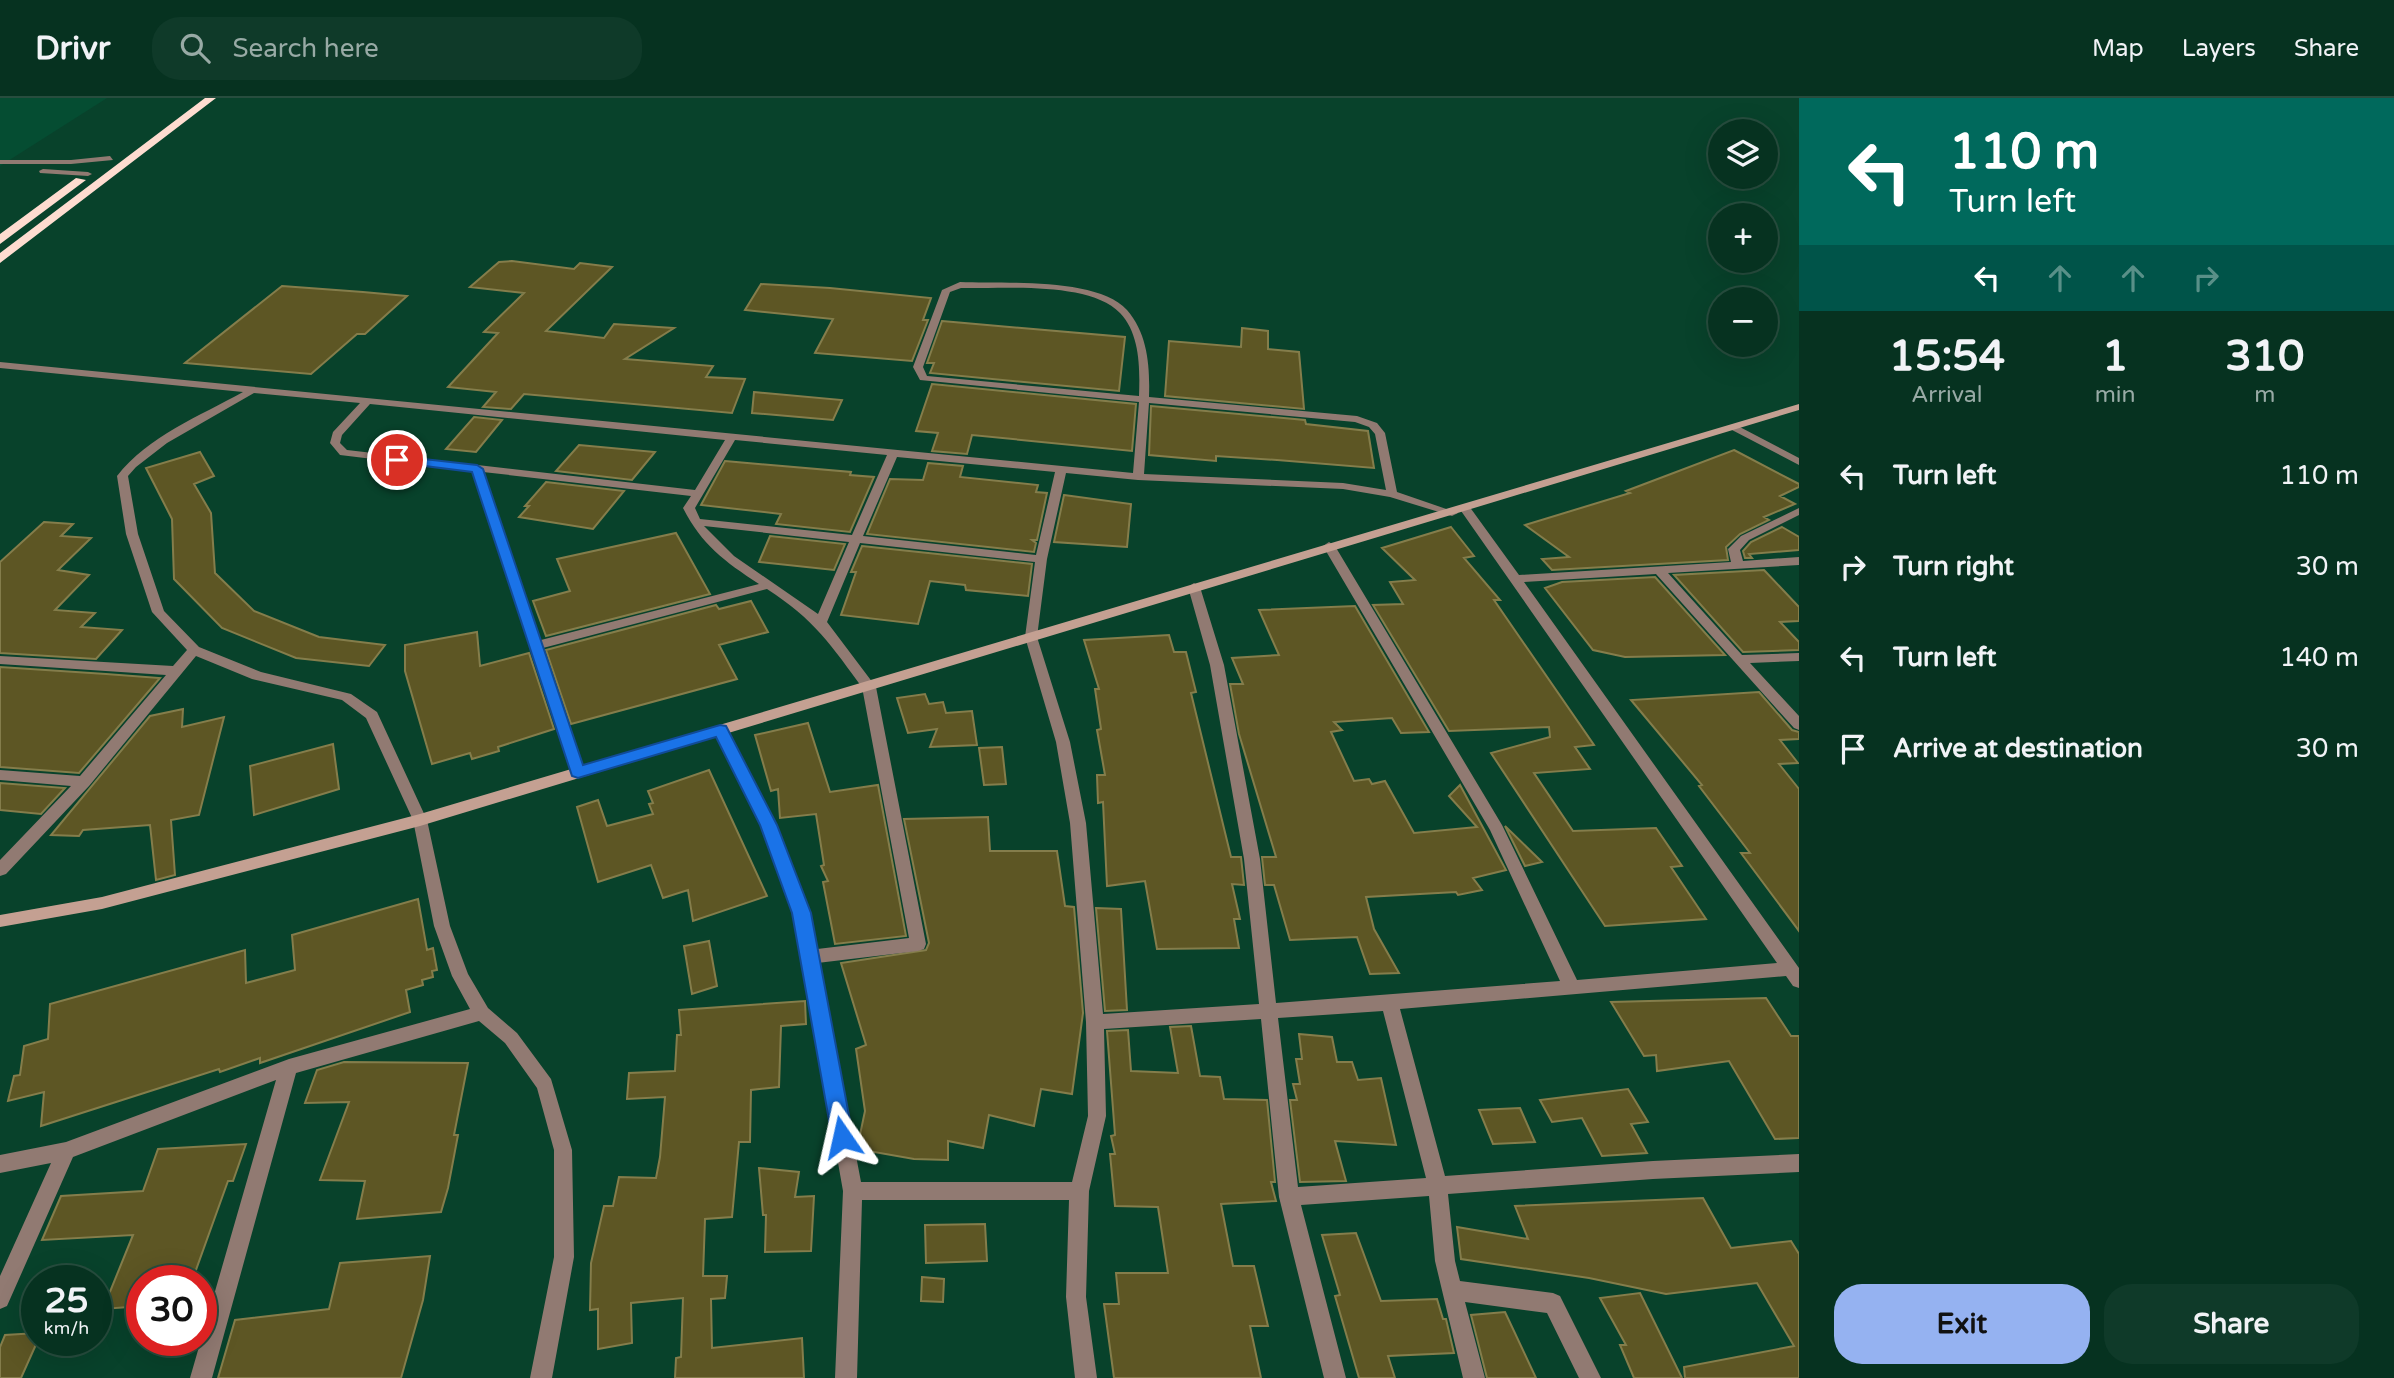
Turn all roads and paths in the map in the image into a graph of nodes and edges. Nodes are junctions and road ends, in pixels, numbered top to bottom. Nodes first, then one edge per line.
1 (192, 98) edge
2 (211, 98) edge
3 (141, 135) dead end
4 (120, 150) dead end
5 (110, 158) junction
6 (0, 162) edge
7 (0, 171) edge
8 (88, 174) junction
9 (0, 240) edge
10 (0, 259) edge
11 (0, 365) edge
12 (250, 392) junction
13 (369, 400) junction
14 (1142, 400) junction
15 (1799, 407) edge
16 (1736, 428) junction
17 (732, 437) junction
18 (894, 452) junction
19 (1799, 461) edge
20 (477, 469) junction
21 (1061, 469) junction
22 (1138, 477) junction
23 (696, 493) junction
24 (1392, 494) junction
25 (1458, 510) junction
26 (1799, 511) edge
27 (695, 522) junction
28 (855, 541) junction
29 (1329, 546) junction
30 (1041, 559) junction
31 (1799, 561) edge
32 (1738, 565) junction
33 (1659, 570) junction
34 (1516, 579) junction
35 (769, 585) junction
36 (1194, 587) junction
37 (820, 623) junction
38 (1031, 637) junction
39 (536, 646) junction
40 (194, 650) junction
41 (1799, 657) edge
42 (1739, 659) junction
43 (0, 660) edge
44 (177, 671) junction
45 (869, 687) junction
46 (1799, 725) edge
47 (720, 730) junction
48 (578, 772) junction
49 (0, 775) edge
50 (84, 782) junction
51 (420, 820) junction
52 (0, 870) edge
53 (0, 921) edge
54 (809, 957) junction
55 (1795, 975) edge
56 (1571, 986) junction
57 (1390, 1003) junction
58 (1268, 1012) junction
59 (482, 1013) junction
60 (1095, 1022) junction
61 (289, 1067) junction
62 (66, 1151) junction
63 (1799, 1163) edge
64 (0, 1164) edge
65 (1438, 1187) junction
66 (853, 1191) junction
67 (1079, 1191) junction
68 (1289, 1197) junction
69 (1452, 1290) junction
70 (0, 1299) edge
71 (201, 1378) edge
72 (541, 1378) edge
73 (846, 1378) edge
74 (1086, 1378) edge
75 (1335, 1378) edge
76 (1474, 1378) edge
77 (1591, 1378) edge

1 - 3 highway
2 - 10 highway
4 - 5 highway
5 - 6 street
5 - 8 highway
7 - 8 street
8 - 9 highway
11 - 12 street
12 - 13 street
12 - 40 street
13 - 17 street
13 - 20 street
14 - 14 street
14 - 22 street
14 - 24 street
15 - 16 street
16 - 19 street
16 - 25 street
17 - 18 street
17 - 23 street
18 - 21 street
18 - 28 street
20 - 23 street
20 - 39 street
21 - 22 street
21 - 30 street
22 - 24 street
23 - 27 street
24 - 25 street
25 - 29 street
25 - 34 street
26 - 32 street
27 - 28 street
27 - 35 street
28 - 30 street
28 - 37 street
29 - 36 street
29 - 56 street
30 - 38 street
31 - 32 street
32 - 33 street
33 - 34 street
33 - 42 street
34 - 55 street
35 - 37 street
35 - 39 street
36 - 38 street
36 - 58 street
37 - 45 street
38 - 45 street
38 - 60 street
39 - 48 street
40 - 44 street
40 - 51 street
41 - 42 street
42 - 46 street
43 - 44 street
44 - 50 street
45 - 47 street
45 - 54 street
47 - 48 street
47 - 54 street
48 - 51 street
49 - 50 street
50 - 52 street
51 - 53 street
51 - 59 street
54 - 66 street
55 - 56 street
56 - 57 street
57 - 58 street
57 - 65 street
58 - 60 street
58 - 68 street
59 - 61 street
59 - 72 street
60 - 67 street
61 - 62 street
61 - 71 street
62 - 64 street
62 - 70 street
63 - 65 street
65 - 68 street
65 - 69 street
66 - 67 street
66 - 73 street
67 - 74 street
68 - 75 street
69 - 76 street
69 - 77 street

